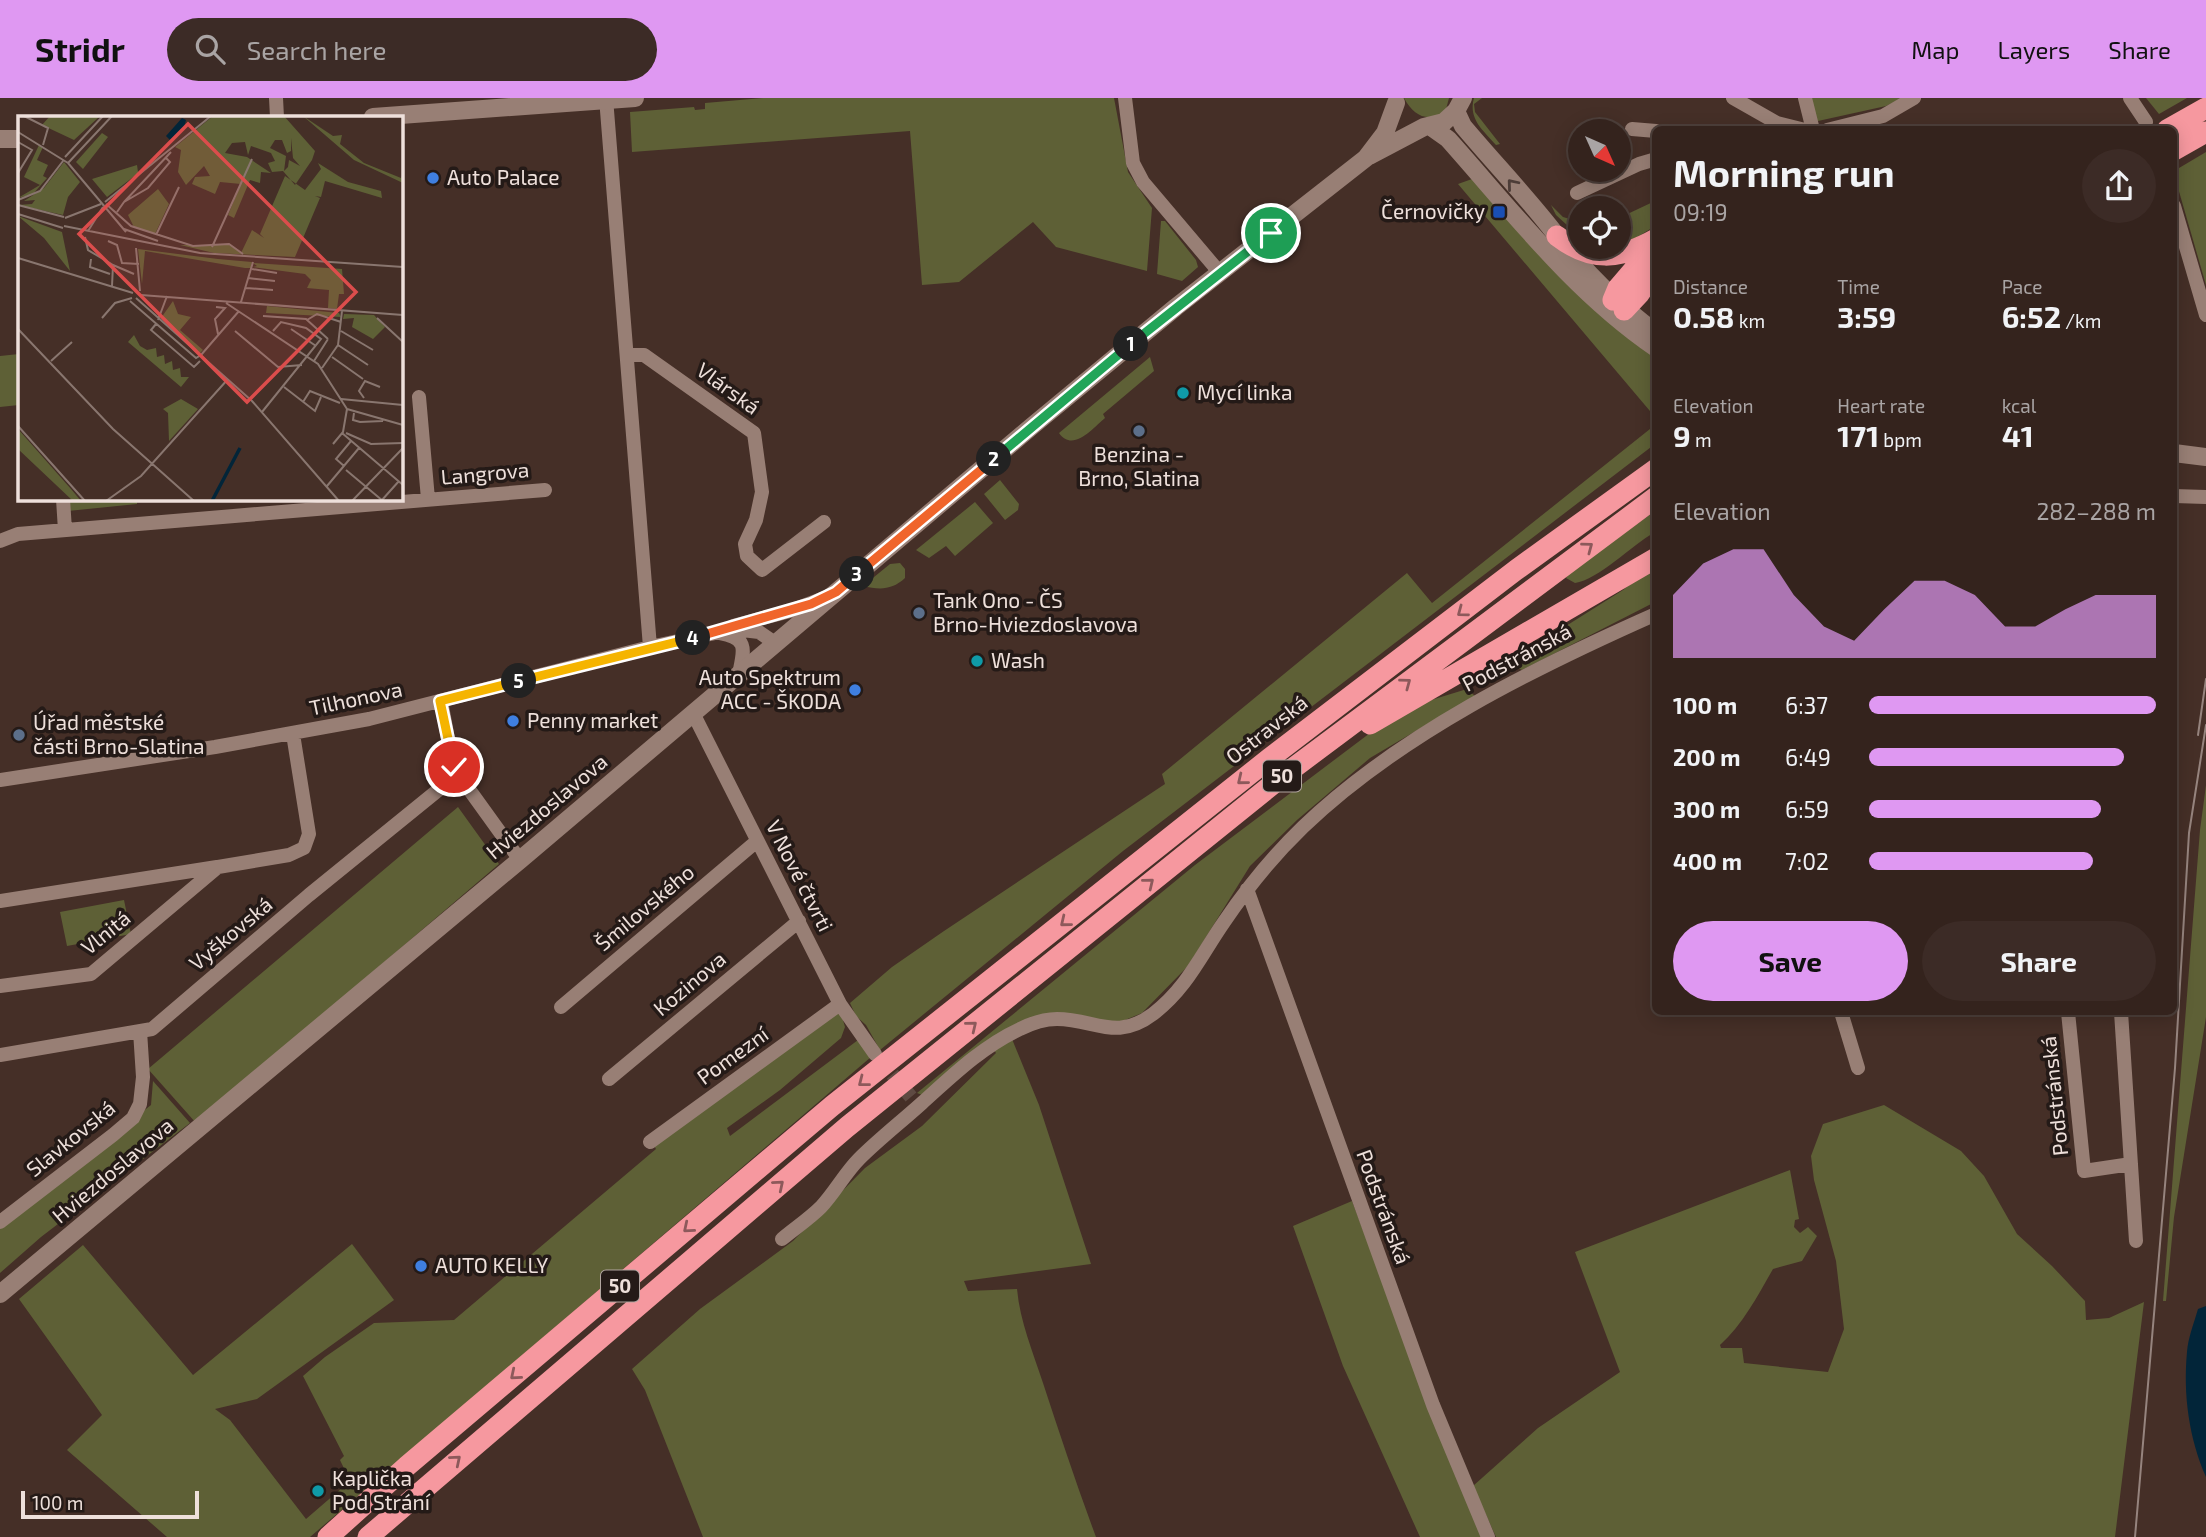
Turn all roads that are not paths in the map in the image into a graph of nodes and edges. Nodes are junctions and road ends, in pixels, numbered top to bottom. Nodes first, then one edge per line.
1 (275, 98) edge
2 (635, 98) edge
3 (1125, 98) edge
4 (1733, 98) edge
5 (1805, 98) edge
6 (1914, 98) edge
7 (2130, 98) edge
8 (606, 100) edge
9 (1394, 101) edge
10 (1459, 105) edge
11 (2206, 108) edge
12 (277, 116) edge
13 (387, 116) edge
14 (2146, 122) dead end
15 (1774, 126) edge
16 (1812, 126) edge
17 (1843, 126) edge
18 (2173, 126) edge
19 (1427, 127) junction
20 (1632, 129) dead end
21 (1652, 131) edge
22 (2206, 132) edge
23 (0, 139) edge
24 (18, 139) edge
25 (2177, 148) edge
26 (1366, 158) junction
27 (1652, 160) edge
28 (1577, 193) dead end
29 (2177, 216) edge
30 (1557, 236) junction
31 (1536, 238) junction
32 (1652, 241) edge
33 (1652, 249) edge
34 (1220, 273) junction
35 (1652, 275) edge
36 (1613, 300) junction
37 (2206, 316) edge
38 (1652, 330) edge
39 (1652, 345) edge
40 (627, 355) junction
41 (419, 397) dead end
42 (2177, 453) edge
43 (2201, 456) edge
44 (1652, 472) edge
45 (545, 489) dead end
46 (2177, 496) edge
47 (2206, 497) edge
48 (428, 499) junction
49 (63, 500) edge
50 (1652, 500) edge
51 (307, 504) edge
52 (824, 522) dead end
53 (65, 530) junction
54 (18, 534) junction
55 (0, 535) edge
56 (0, 541) edge
57 (1652, 560) edge
58 (836, 592) junction
59 (1652, 616) edge
60 (715, 633) junction
61 (775, 642) junction
62 (650, 647) junction
63 (739, 674) junction
64 (440, 701) junction
65 (694, 713) junction
66 (293, 734) junction
67 (457, 774) junction
68 (1284, 775) junction
69 (0, 780) edge
70 (757, 841) junction
71 (520, 860) junction
72 (218, 867) junction
73 (1247, 889) junction
74 (0, 901) edge
75 (799, 921) junction
76 (0, 986) edge
77 (840, 1004) junction
78 (561, 1007) dead end
79 (1842, 1015) edge
80 (2068, 1015) edge
81 (2122, 1015) edge
82 (140, 1031) junction
83 (876, 1054) tunnel mouth
84 (0, 1055) edge
85 (1858, 1068) dead end
86 (609, 1079) dead end
87 (650, 1142) dead end
88 (2131, 1164) junction
89 (0, 1222) edge
90 (782, 1239) dead end
91 (2136, 1241) dead end
92 (0, 1294) edge
93 (328, 1537) edge
94 (368, 1537) edge
95 (1488, 1537) edge

1 - 12 street
2 - 8 main road
3 - 34 street
4 - 15 street
5 - 16 street
6 - 17 street
7 - 14 street
8 - 13 main road
8 - 40 street
9 - 19 main road
9 - 26 main road, Hviezdoslavova
10 - 19 main road
30 -> 10 main road
11 - 18 highway
19 - 26 main road
19 - 31 main road
20 - 21 street
22 - 25 highway
23 - 24 main road
26 - 34 main road, Hviezdoslavova
27 - 28 street
29 - 37 street
30 - 32 highway
30 - 36 main road
31 - 36 main road
31 - 39 main road
33 - 36 highway
34 - 58 main road, Hviezdoslavova
35 - 36 highway
36 - 38 main road
40 - 52 street, Vlárská
40 - 62 street
41 - 48 street, Langrova
42 - 43 main road
44 -> 93 highway, Ostravská / 50
45 - 48 street, Langrova
46 - 47 street
48 - 51 street, Langrova
49 - 53 street
68 -> 50 highway, 50
51 - 53 street, Langrova
53 - 54 street, Langrova
54 - 55 street, Langrova
54 - 56 street, Langrova
57 - 68 highway, 50
58 - 60 street, Tilhonova
58 - 61 main road, Hviezdoslavova
59 - 73 street, Podstránská
60 - 61 street, Tilhonova
60 - 62 street, Tilhonova
60 - 63 street
61 - 63 main road, Hviezdoslavova
62 - 64 street, Tilhonova
63 - 65 main road, Hviezdoslavova
64 - 66 street, Tilhonova
64 - 67 street
65 - 70 street, V Nové čtvrti
65 - 71 main road, Hviezdoslavova
66 - 69 street, Tilhonova
66 - 72 street, Vlnitá
67 - 71 street
67 - 82 street, Vyškovská
94 -> 68 highway, 50
70 - 75 street, V Nové čtvrti
70 - 78 street, Šmilovského
71 - 92 main road, Hviezdoslavova
72 - 74 street, Vlnitá
72 - 76 street, Vlnitá
73 - 90 street, Podstránská
73 - 95 street, Podstránská
75 - 77 street, V Nové čtvrti
75 - 86 street, Kozinova
77 - 83 street, V Nové čtvrti
77 - 87 street, Pomezní
79 - 85 street
80 - 88 street, Podstránská
81 - 88 street
82 - 84 street, Vyškovská
82 - 89 street, Slavkovská
88 - 91 street

